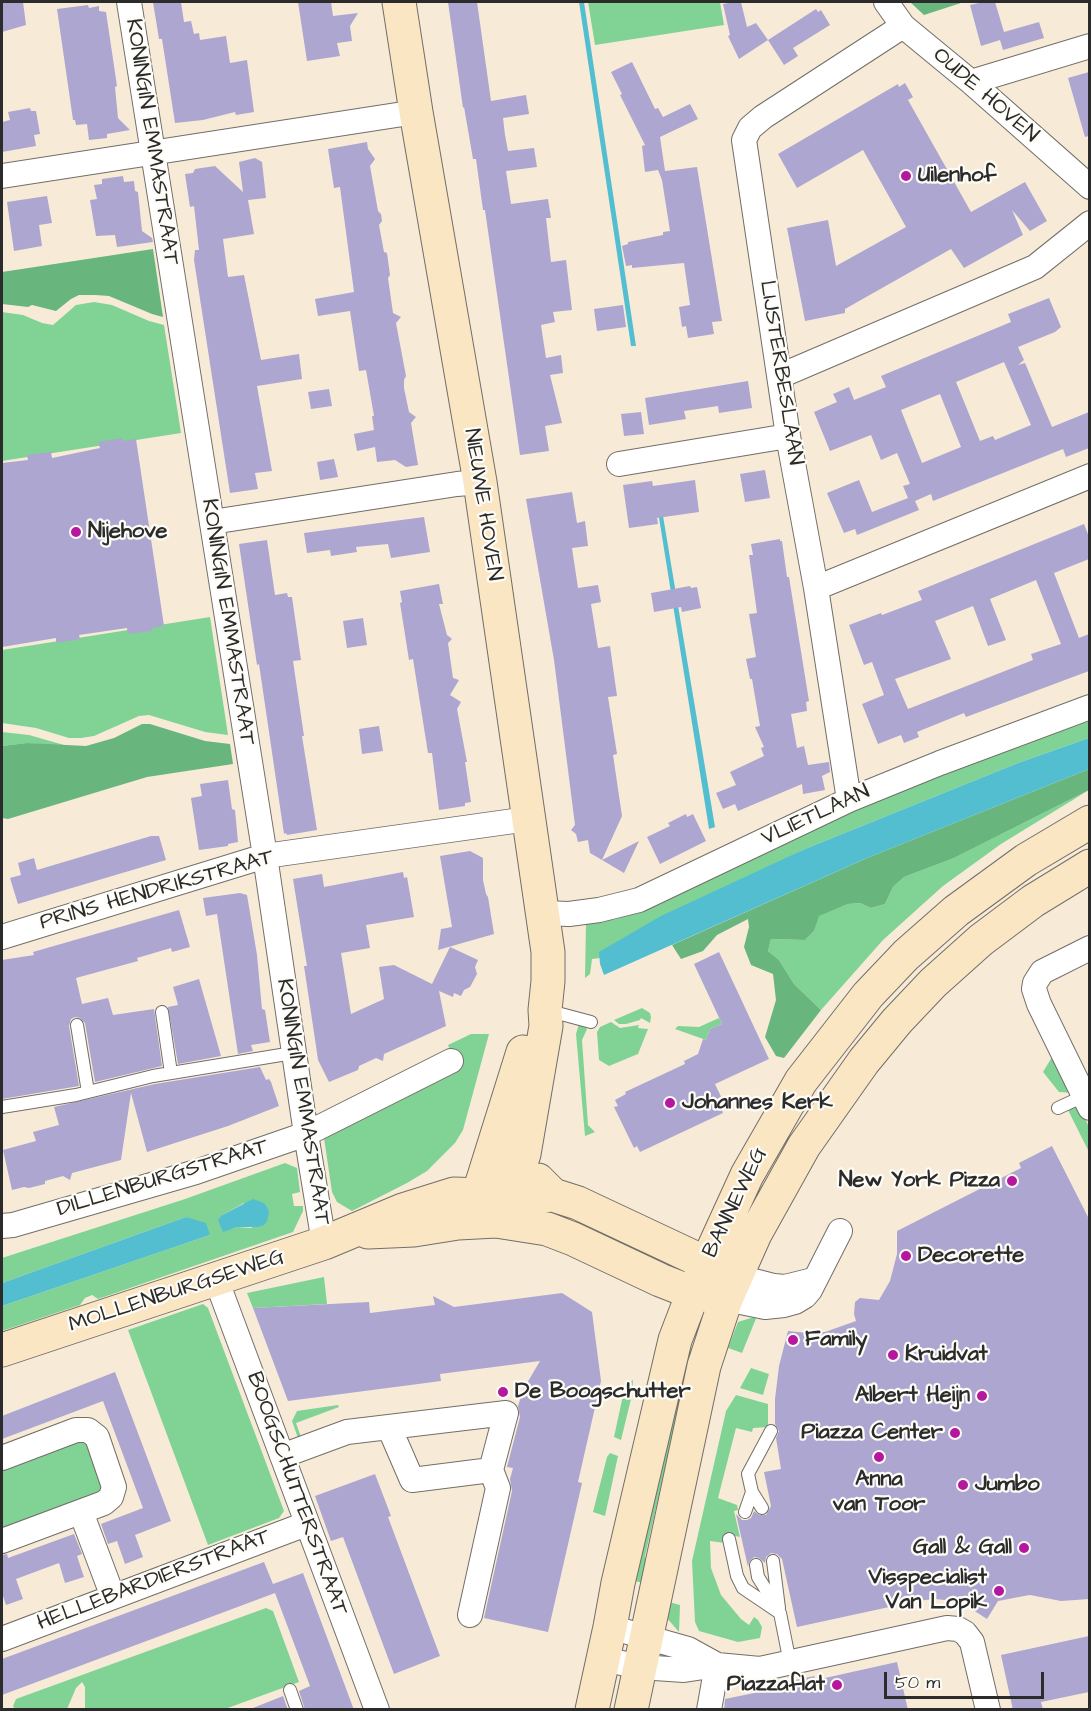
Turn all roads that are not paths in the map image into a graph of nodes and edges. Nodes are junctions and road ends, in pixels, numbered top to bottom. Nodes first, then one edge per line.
1 (129, 2) edge
2 (399, 2) edge
3 (886, 2) edge
4 (903, 26) junction
5 (1089, 46) edge
6 (970, 82) junction
7 (416, 112) junction
8 (153, 152) junction
9 (2, 176) edge
10 (1089, 187) edge
11 (1089, 223) edge
12 (780, 376) junction
13 (788, 436) junction
14 (619, 464) dead end
15 (1089, 476) edge
16 (480, 482) junction
17 (212, 522) junction
18 (816, 588) junction
19 (1089, 707) edge
20 (849, 800) junction
21 (528, 819) junction
22 (1089, 822) edge
23 (265, 856) junction
24 (1089, 866) edge
25 (543, 913) junction
26 (2, 937) edge
27 (1089, 948) edge
28 (545, 1010) junction
29 (162, 1011) dead end
30 (591, 1022) dead end
31 (76, 1025) dead end
32 (293, 1053) junction
33 (452, 1061) dead end
34 (171, 1073) junction
35 (88, 1092) junction
36 (1087, 1102) edge
37 (2, 1107) edge
38 (1058, 1108) dead end
39 (306, 1134) junction
40 (524, 1154) junction
41 (553, 1195) junction
42 (497, 1204) junction
43 (2, 1226) edge
44 (840, 1231) dead end
45 (338, 1238) junction
46 (216, 1279) junction
47 (715, 1283) junction
48 (2, 1350) edge
49 (388, 1427) junction
50 (771, 1431) dead end
51 (282, 1456) junction
52 (2, 1458) edge
53 (491, 1470) junction
54 (752, 1492) junction
55 (762, 1508) dead end
56 (81, 1512) junction
57 (744, 1512) dead end
58 (306, 1524) junction
59 (729, 1539) dead end
60 (2, 1541) edge
61 (773, 1561) dead end
62 (756, 1565) dead end
63 (113, 1597) junction
64 (780, 1613) junction
65 (470, 1615) dead end
66 (610, 1627) junction
67 (2, 1639) edge
68 (644, 1652) junction
69 (603, 1659) junction
70 (790, 1663) junction
71 (717, 1665) junction
72 (290, 1690) dead end
73 (297, 1710) edge
74 (376, 1710) edge
75 (592, 1710) edge
76 (631, 1710) edge
77 (709, 1710) edge
78 (988, 1710) edge

1 - 8 street, KONINGIN EMMASTRAAT
2 - 7 street, NIEUWE HOVEN
3 - 4 street, OUDE HOVEN
4 - 6 street, OUDE HOVEN
4 - 12 street, LIJSTERBESLAAN
5 - 6 street
6 - 10 street, OUDE HOVEN
7 - 8 street
7 - 16 street, NIEUWE HOVEN
8 - 9 street
8 - 17 street, KONINGIN EMMASTRAAT
11 - 12 street
12 - 13 street, LIJSTERBESLAAN
13 - 14 street
13 - 18 street, LIJSTERBESLAAN
15 - 18 street
16 - 17 street
16 - 21 street, NIEUWE HOVEN
17 - 23 street, KONINGIN EMMASTRAAT
18 - 20 street, LIJSTERBESLAAN
19 - 20 street, VLIETLAAN
20 - 25 street, VLIETLAAN
21 - 23 street, PRINS HENDRIKSTRAAT
21 - 25 street, NIEUWE HOVEN
22 - 47 street, BANNEWEG
23 - 26 street, PRINS HENDRIKSTRAAT
23 - 32 street, KONINGIN EMMASTRAAT
24 - 47 street, BANNEWEG
25 - 28 street, NIEUWE HOVEN
27 - 36 street
28 - 30 lane
28 - 40 street, NIEUWE HOVEN
28 - 42 street, NIEUWE HOVEN
29 - 34 lane
31 - 35 lane
32 - 34 lane
32 - 39 street, KONINGIN EMMASTRAAT
33 - 39 street, DILLENBURGSTRAAT
34 - 35 lane
35 - 37 lane
36 - 38 lane
39 - 43 street, DILLENBURGSTRAAT
39 - 45 street, KONINGIN EMMASTRAAT
40 - 41 street
40 - 42 street, NIEUWE HOVEN
41 - 42 street, MOLLENBURGSEWEG
41 - 47 street, MOLLENBURGSEWEG
42 - 45 street, MOLLENBURGSEWEG
42 - 47 street, MOLLENBURGSEWEG
44 - 47 street
45 - 46 street, MOLLENBURGSEWEG
46 - 48 street, MOLLENBURGSEWEG
46 - 51 street, BOOGSCHUTTERSTRAAT
47 - 66 street, BANNEWEG
47 - 68 street, BANNEWEG
49 - 51 street
49 - 53 street
49 - 53 street
50 - 54 lane
51 - 58 street, BOOGSCHUTTERSTRAAT
52 - 56 street
53 - 65 street
54 - 55 lane
54 - 57 lane
56 - 60 street
56 - 63 street
58 - 63 street, HELLEBARDIERSTRAAT
58 - 74 street, BOOGSCHUTTERSTRAAT
59 - 64 lane
61 - 64 lane
62 - 64 lane
63 - 67 street, HELLEBARDIERSTRAAT
64 - 70 lane
66 - 68 street
66 - 69 street, BANNEWEG
68 - 69 street
68 - 71 street
68 - 76 street, BANNEWEG
69 - 75 street, BANNEWEG
70 - 71 street
70 - 78 street
71 - 77 street
72 - 73 lane

